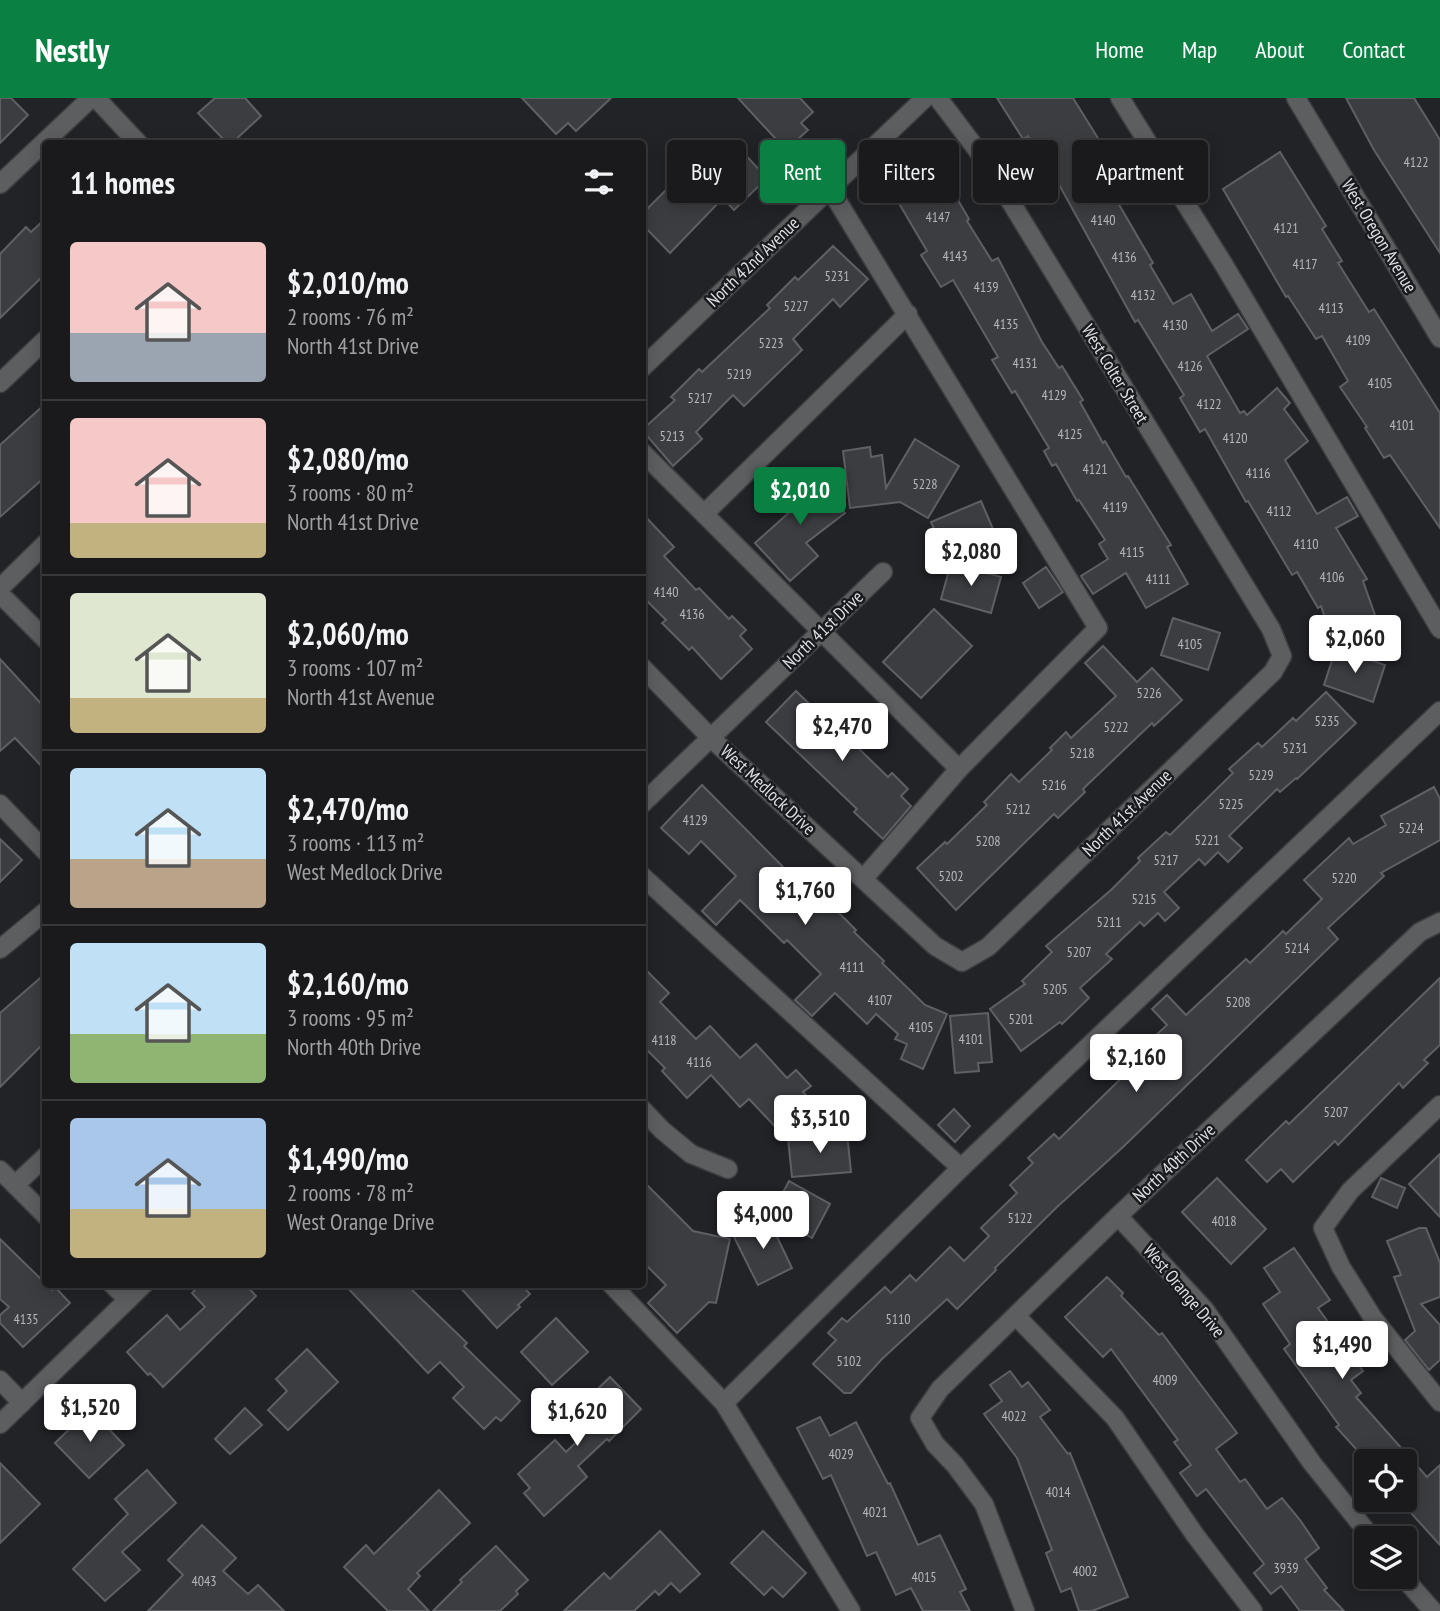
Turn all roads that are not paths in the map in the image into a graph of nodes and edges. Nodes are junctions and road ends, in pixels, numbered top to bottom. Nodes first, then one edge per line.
1 (94, 98) edge
2 (925, 98) edge
3 (938, 98) edge
4 (1121, 98) edge
5 (1296, 98) edge
6 (48, 140) edge
7 (135, 140) edge
8 (42, 146) edge
9 (845, 175) edge
10 (0, 184) edge
11 (816, 203) edge
12 (838, 203) edge
13 (908, 314) junction
14 (1440, 338) edge
15 (42, 343) edge
16 (646, 364) edge
17 (0, 383) edge
18 (646, 456) edge
19 (704, 514) junction
20 (42, 547) edge
21 (883, 572) dead end
22 (0, 588) edge
23 (0, 594) edge
24 (1440, 629) edge
25 (822, 631) junction
26 (42, 636) edge
27 (1282, 656) joint
28 (646, 671) edge
29 (1440, 711) edge
30 (711, 738) junction
31 (960, 769) junction
32 (646, 800) edge
33 (0, 804) edge
34 (42, 848) edge
35 (864, 878) junction
36 (646, 880) edge
37 (42, 914) edge
38 (1440, 922) edge
39 (0, 949) edge
40 (962, 962) joint
41 (1440, 1105) edge
42 (646, 1113) edge
43 (42, 1160) edge
44 (961, 1168) junction
45 (728, 1169) dead end
46 (0, 1170) edge
47 (15, 1185) junction
48 (42, 1212) edge
49 (1118, 1216) junction
50 (116, 1288) edge
51 (140, 1288) edge
52 (615, 1288) edge
53 (128, 1300) junction
54 (1017, 1317) junction
55 (0, 1380) edge
56 (1440, 1402) edge
57 (22, 1403) junction
58 (724, 1403) junction
59 (0, 1424) edge
60 (1362, 1526) edge
61 (1414, 1589) edge
62 (852, 1611) edge
63 (1025, 1611) edge
64 (1253, 1611) edge
65 (1433, 1611) edge

1 - 6 street
1 - 7 street
2 - 9 street, North 42nd Avenue
3 - 27 street, West Colter Street
4 - 24 street
5 - 14 street, West Oregon Avenue
8 - 10 street
11 - 16 street, North 42nd Avenue
12 - 13 street
13 - 19 street
13 - 31 street
15 - 17 street
18 - 19 street
19 - 25 street
20 - 22 street
21 - 25 street, North 41st Drive
23 - 26 street
25 - 30 street, North 41st Drive
25 - 31 street
27 - 40 street, North 41st Avenue
28 - 30 street, West Medlock Drive
29 - 44 street
30 - 32 street, North 41st Drive
30 - 35 street, West Medlock Drive
31 - 35 street
33 - 34 street
35 - 40 street, West Medlock Drive
36 - 44 street
37 - 39 street
38 - 49 street, North 40th Drive
41 - 56 street
42 - 45 street
43 - 47 street
44 - 58 street
46 - 47 street
47 - 48 street
49 - 54 street, North 40th Drive
49 - 60 street, West Orange Drive
50 - 53 street
51 - 53 street
52 - 58 street
53 - 57 street
54 - 63 street, North 40th Drive
54 - 64 street
55 - 57 street
57 - 59 street
58 - 62 street
61 - 65 street

